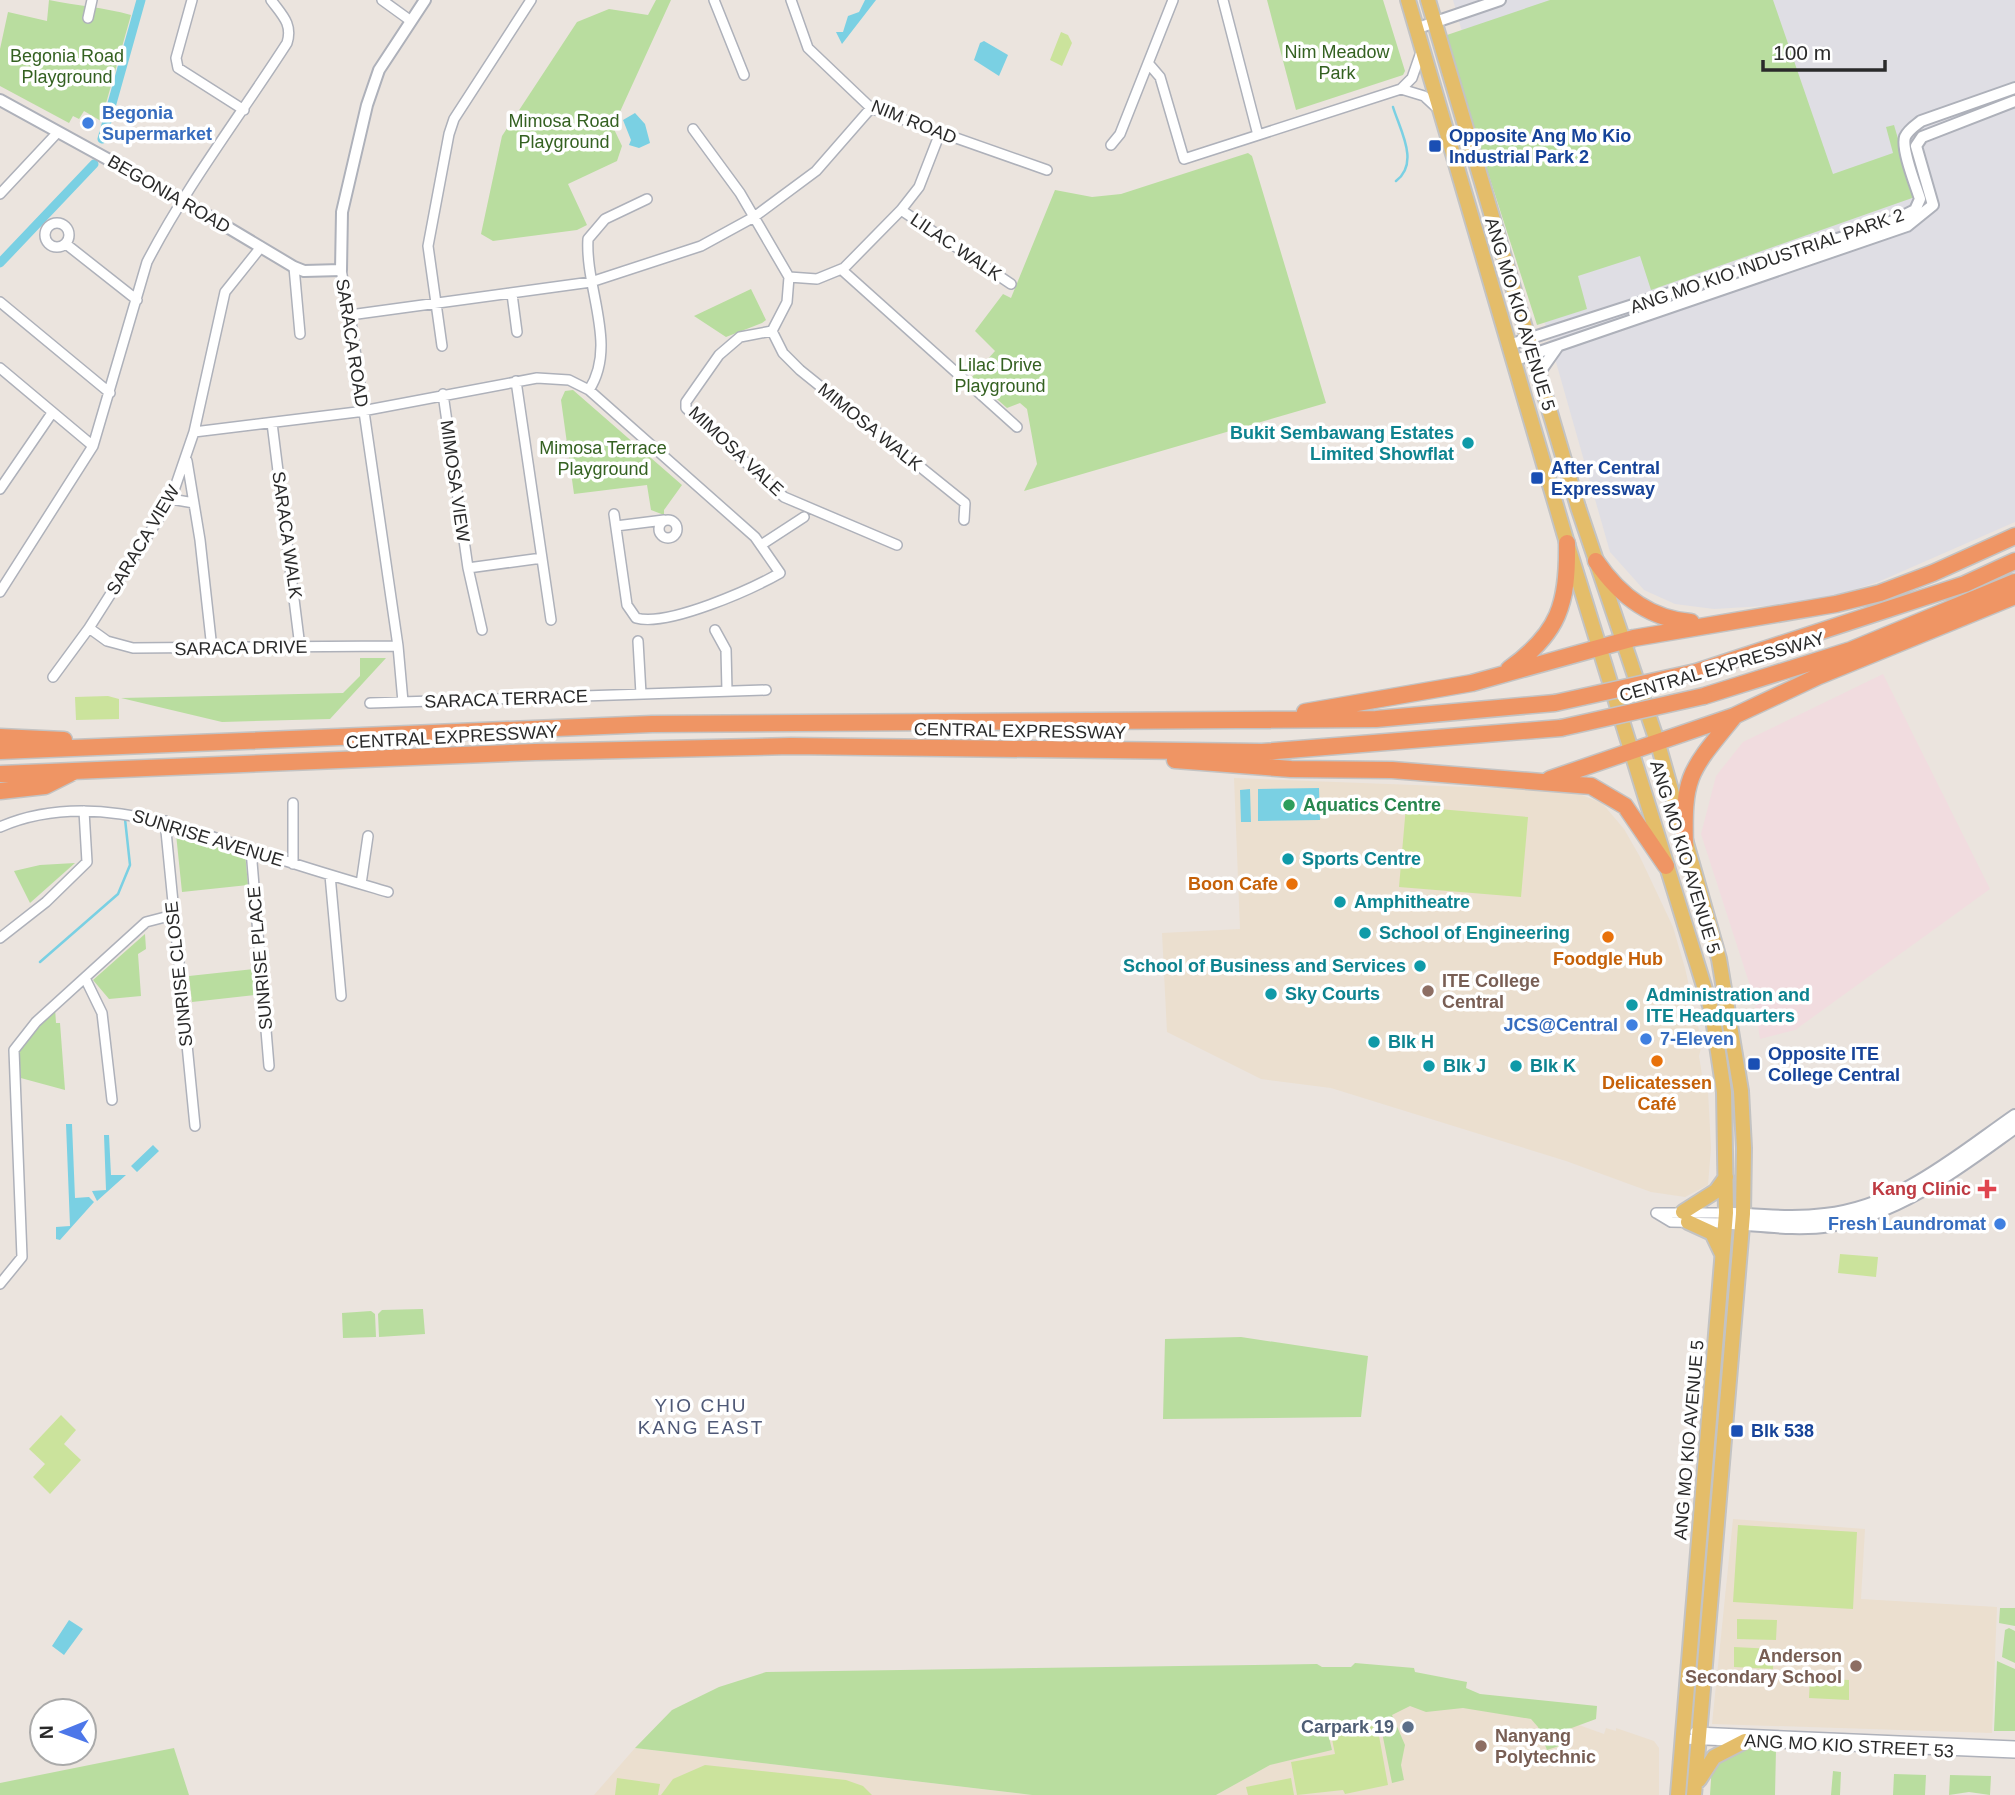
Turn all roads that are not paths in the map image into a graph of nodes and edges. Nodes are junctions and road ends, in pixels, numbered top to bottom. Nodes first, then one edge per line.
1 (92, 0) edge
2 (192, 0) edge
3 (271, 0) edge
4 (382, 0) edge
5 (425, 0) edge
6 (531, 0) edge
7 (714, 0) edge
8 (791, 0) edge
9 (1174, 0) edge
10 (1223, 0) edge
11 (1408, 0) edge
12 (1428, 0) edge
13 (1500, 0) edge
14 (88, 18) dead end
15 (411, 21) junction
16 (1434, 23) junction
17 (1415, 29) junction
18 (1421, 52) junction
19 (1148, 63) junction
20 (744, 75) dead end
21 (2015, 88) edge
22 (1401, 89) junction
23 (0, 100) edge
24 (2015, 101) edge
25 (871, 107) junction
26 (1438, 108) junction
27 (244, 110) junction
28 (693, 129) dead end
29 (58, 132) junction
30 (940, 133) junction
31 (1258, 135) junction
32 (1111, 145) dead end
33 (1047, 170) dead end
34 (0, 194) edge
35 (647, 199) dead end
36 (182, 200) junction
37 (901, 210) junction
38 (754, 217) junction
39 (66, 244) dead end
40 (261, 247) junction
41 (294, 267) junction
42 (341, 270) junction
43 (842, 270) junction
44 (789, 277) junction
45 (591, 282) junction
46 (1011, 284) dead end
47 (512, 294) junction
48 (137, 300) junction
49 (0, 302) edge
50 (439, 304) junction
51 (350, 315) junction
52 (1525, 320) junction
53 (1503, 326) junction
54 (772, 331) junction
55 (517, 332) dead end
56 (300, 334) dead end
57 (1530, 338) junction
58 (1509, 345) junction
59 (442, 346) dead end
60 (1558, 346) junction
61 (1534, 354) junction
62 (1513, 361) junction
63 (0, 368) edge
64 (1539, 373) junction
65 (516, 381) junction
66 (589, 390) junction
67 (110, 393) junction
68 (443, 394) junction
69 (363, 411) junction
70 (51, 413) junction
71 (272, 423) junction
72 (1017, 427) dead end
73 (194, 432) junction
74 (93, 446) junction
75 (187, 459) junction
76 (0, 489) edge
77 (172, 499) junction
78 (194, 503) junction
79 (614, 514) dead end
80 (804, 517) dead end
81 (664, 520) dead end
82 (964, 520) dead end
83 (616, 526) junction
84 (2015, 536) edge
85 (1567, 543) junction
86 (761, 545) junction
87 (897, 545) dead end
88 (542, 558) junction
89 (1596, 561) junction
90 (2015, 561) edge
91 (468, 568) junction
92 (2015, 582) edge
93 (0, 592) edge
94 (2015, 596) edge
95 (551, 620) dead end
96 (1718, 623) junction
97 (395, 624) junction
98 (89, 628) junction
99 (482, 630) dead end
100 (715, 630) dead end
101 (638, 641) dead end
102 (1622, 642) junction
103 (378, 646) junction
104 (398, 646) junction
105 (300, 647) junction
106 (1602, 648) junction
107 (212, 649) junction
108 (1500, 675) junction
109 (53, 677) dead end
110 (766, 690) dead end
111 (727, 691) junction
112 (640, 694) junction
113 (403, 702) junction
114 (370, 703) dead end
115 (1734, 716) junction
116 (1254, 721) junction
117 (0, 737) edge
118 (1658, 744) junction
119 (79, 746) junction
120 (0, 751) edge
121 (1128, 752) junction
122 (1633, 752) junction
123 (77, 770) junction
124 (0, 774) edge
125 (1544, 780) junction
126 (0, 791) edge
127 (293, 803) dead end
128 (84, 811) junction
129 (165, 821) junction
130 (0, 827) edge
131 (368, 836) dead end
132 (1685, 846) junction
133 (251, 850) junction
134 (292, 864) junction
135 (1666, 866) junction
136 (330, 875) junction
137 (361, 884) junction
138 (387, 892) dead end
139 (173, 915) junction
140 (0, 938) edge
141 (85, 978) junction
142 (341, 996) dead end
143 (269, 1066) dead end
144 (112, 1100) dead end
145 (2015, 1116) edge
146 (195, 1126) dead end
147 (2015, 1127) edge
148 (1727, 1176) junction
149 (1685, 1217) junction
150 (1725, 1218) junction
151 (1742, 1219) junction
152 (1723, 1255) junction
153 (0, 1284) edge
154 (1703, 1476) junction
155 (1719, 1478) junction
156 (1682, 1735) junction
157 (1700, 1736) junction
158 (1745, 1741) junction
159 (2015, 1746) edge
160 (2015, 1754) edge
161 (1695, 1791) edge
162 (1678, 1795) edge

1 - 14 street
2 - 27 street
3 - 27 street
4 - 15 street
5 - 15 street, SARACA ROAD
6 - 50 street
7 - 20 street
8 - 25 street, NIM ROAD
9 - 19 street
10 - 31 street
11 - 17 main road, ANG MO KIO AVENUE 5
12 - 16 main road, ANG MO KIO AVENUE 5
13 - 16 street
15 - 42 street, SARACA ROAD
16 - 17 street
16 - 52 main road, ANG MO KIO AVENUE 5
17 - 18 main road, ANG MO KIO AVENUE 5
18 - 22 street
18 - 26 main road, ANG MO KIO AVENUE 5
19 - 31 street
19 - 32 street
21 - 57 street, ANG MO KIO INDUSTRIAL PARK 2
22 - 26 street
22 - 31 street
23 - 29 street, BEGONIA ROAD
24 - 60 street, ANG MO KIO INDUSTRIAL PARK 2
25 - 30 street, NIM ROAD
25 - 38 street
26 - 53 main road, ANG MO KIO AVENUE 5
27 - 36 street
28 - 38 street
29 - 34 street
29 - 36 street, BEGONIA ROAD
30 - 33 street, NIM ROAD
30 - 37 street
35 - 45 street
36 - 40 street, BEGONIA ROAD
36 - 48 street
37 - 43 street
37 - 46 street, LILAC WALK
38 - 44 street
38 - 45 street
39 - 48 street
40 - 41 street, BEGONIA ROAD
40 - 73 street, SARACA VIEW
41 - 42 street, BEGONIA ROAD
41 - 56 street
42 - 51 street, SARACA ROAD
43 - 44 street
43 - 72 street
44 - 54 street
45 - 47 street
45 - 66 street
47 - 50 street
47 - 55 street
48 - 67 street
49 - 67 street
50 - 51 street
50 - 59 street
51 - 69 street, SARACA ROAD
52 - 53 street
52 - 57 main road, ANG MO KIO AVENUE 5
53 - 58 main road, ANG MO KIO AVENUE 5
54 - 82 street, MIMOSA WALK
54 - 87 street, MIMOSA VALE
57 - 58 street, ANG MO KIO INDUSTRIAL PARK 2
57 - 61 main road, ANG MO KIO AVENUE 5
58 - 62 main road, ANG MO KIO AVENUE 5
60 - 61 street, ANG MO KIO INDUSTRIAL PARK 2
60 - 64 street
61 - 62 street, ANG MO KIO INDUSTRIAL PARK 2
61 - 64 main road, ANG MO KIO AVENUE 5
62 - 85 main road, ANG MO KIO AVENUE 5
63 - 70 street
64 - 89 main road, ANG MO KIO AVENUE 5
65 - 66 street
65 - 68 street
65 - 88 street
66 - 86 street
67 - 74 street
68 - 69 street
68 - 91 street, MIMOSA VIEW
69 - 71 street
69 - 97 street, SARACA ROAD
70 - 74 street
70 - 76 street
71 - 73 street
71 - 105 street, SARACA WALK
73 - 75 street, SARACA VIEW
74 - 93 street
75 - 77 street, SARACA VIEW
75 - 78 street
77 - 78 street
77 - 98 street, SARACA VIEW
78 - 107 street
79 - 83 street
80 - 86 street
81 - 83 street
83 - 86 street
84 - 96 highway
85 - 106 main road, ANG MO KIO AVENUE 5
85 - 108 highway
88 - 91 street, MIMOSA VIEW
88 - 95 street
89 - 96 highway
89 - 102 main road, ANG MO KIO AVENUE 5
90 - 116 highway, CENTRAL EXPRESSWAY, bridge
91 - 99 street, MIMOSA VIEW
92 - 121 highway, CENTRAL EXPRESSWAY, bridge
94 - 115 highway
96 - 102 highway
97 - 103 street
97 - 104 street, SARACA ROAD
98 - 107 street, SARACA DRIVE
98 - 109 street, SARACA VIEW
100 - 111 street
101 - 112 street
102 - 106 highway
102 - 118 main road, ANG MO KIO AVENUE 5
103 - 104 street, SARACA DRIVE
103 - 105 street, SARACA DRIVE
104 - 113 street, SARACA ROAD
105 - 107 street, SARACA DRIVE
106 - 108 highway
106 - 122 main road, ANG MO KIO AVENUE 5
108 - 116 highway
110 - 111 street, SARACA TERRACE
111 - 112 street, SARACA TERRACE
112 - 113 street, SARACA TERRACE
113 - 114 street, SARACA TERRACE
115 - 118 highway
115 - 132 highway
116 - 119 highway, CENTRAL EXPRESSWAY
117 - 119 highway
118 - 122 highway
118 - 132 main road, ANG MO KIO AVENUE 5
119 - 120 highway, CENTRAL EXPRESSWAY
121 - 123 highway, CENTRAL EXPRESSWAY
121 - 125 highway
122 - 125 highway
122 - 135 main road, ANG MO KIO AVENUE 5
123 - 124 highway, CENTRAL EXPRESSWAY
123 - 126 highway
125 - 135 highway
127 - 134 street, SUNRISE AVENUE
128 - 129 street, SUNRISE AVENUE
128 - 130 street, SUNRISE AVENUE
128 - 140 street
129 - 133 street, SUNRISE AVENUE
129 - 139 street, SUNRISE CLOSE
131 - 137 street
132 - 151 main road, ANG MO KIO AVENUE 5
133 - 134 street, SUNRISE AVENUE
133 - 143 street, SUNRISE PLACE
134 - 136 street, SUNRISE AVENUE
135 - 148 main road, ANG MO KIO AVENUE 5
136 - 137 street, SUNRISE AVENUE
136 - 142 street
137 - 138 street, SUNRISE AVENUE
139 - 141 street
139 - 146 street, SUNRISE CLOSE
141 - 144 street
141 - 153 street
145 - 151 main road
147 - 151 main road
148 - 149 main road
148 - 150 main road, ANG MO KIO AVENUE 5
149 - 150 street
149 - 152 main road
150 - 151 main road
150 - 152 main road, ANG MO KIO AVENUE 5
151 - 155 main road, ANG MO KIO AVENUE 5
152 - 154 main road, ANG MO KIO AVENUE 5
154 - 155 main road
154 - 156 main road, ANG MO KIO AVENUE 5
155 - 157 main road, ANG MO KIO AVENUE 5
156 - 157 street, ANG MO KIO STREET 53
156 - 162 main road, ANG MO KIO AVENUE 5
157 - 158 street, ANG MO KIO STREET 53
157 - 159 street, ANG MO KIO STREET 53
157 - 161 main road, ANG MO KIO AVENUE 5
158 - 160 street, ANG MO KIO STREET 53
158 - 161 main road

